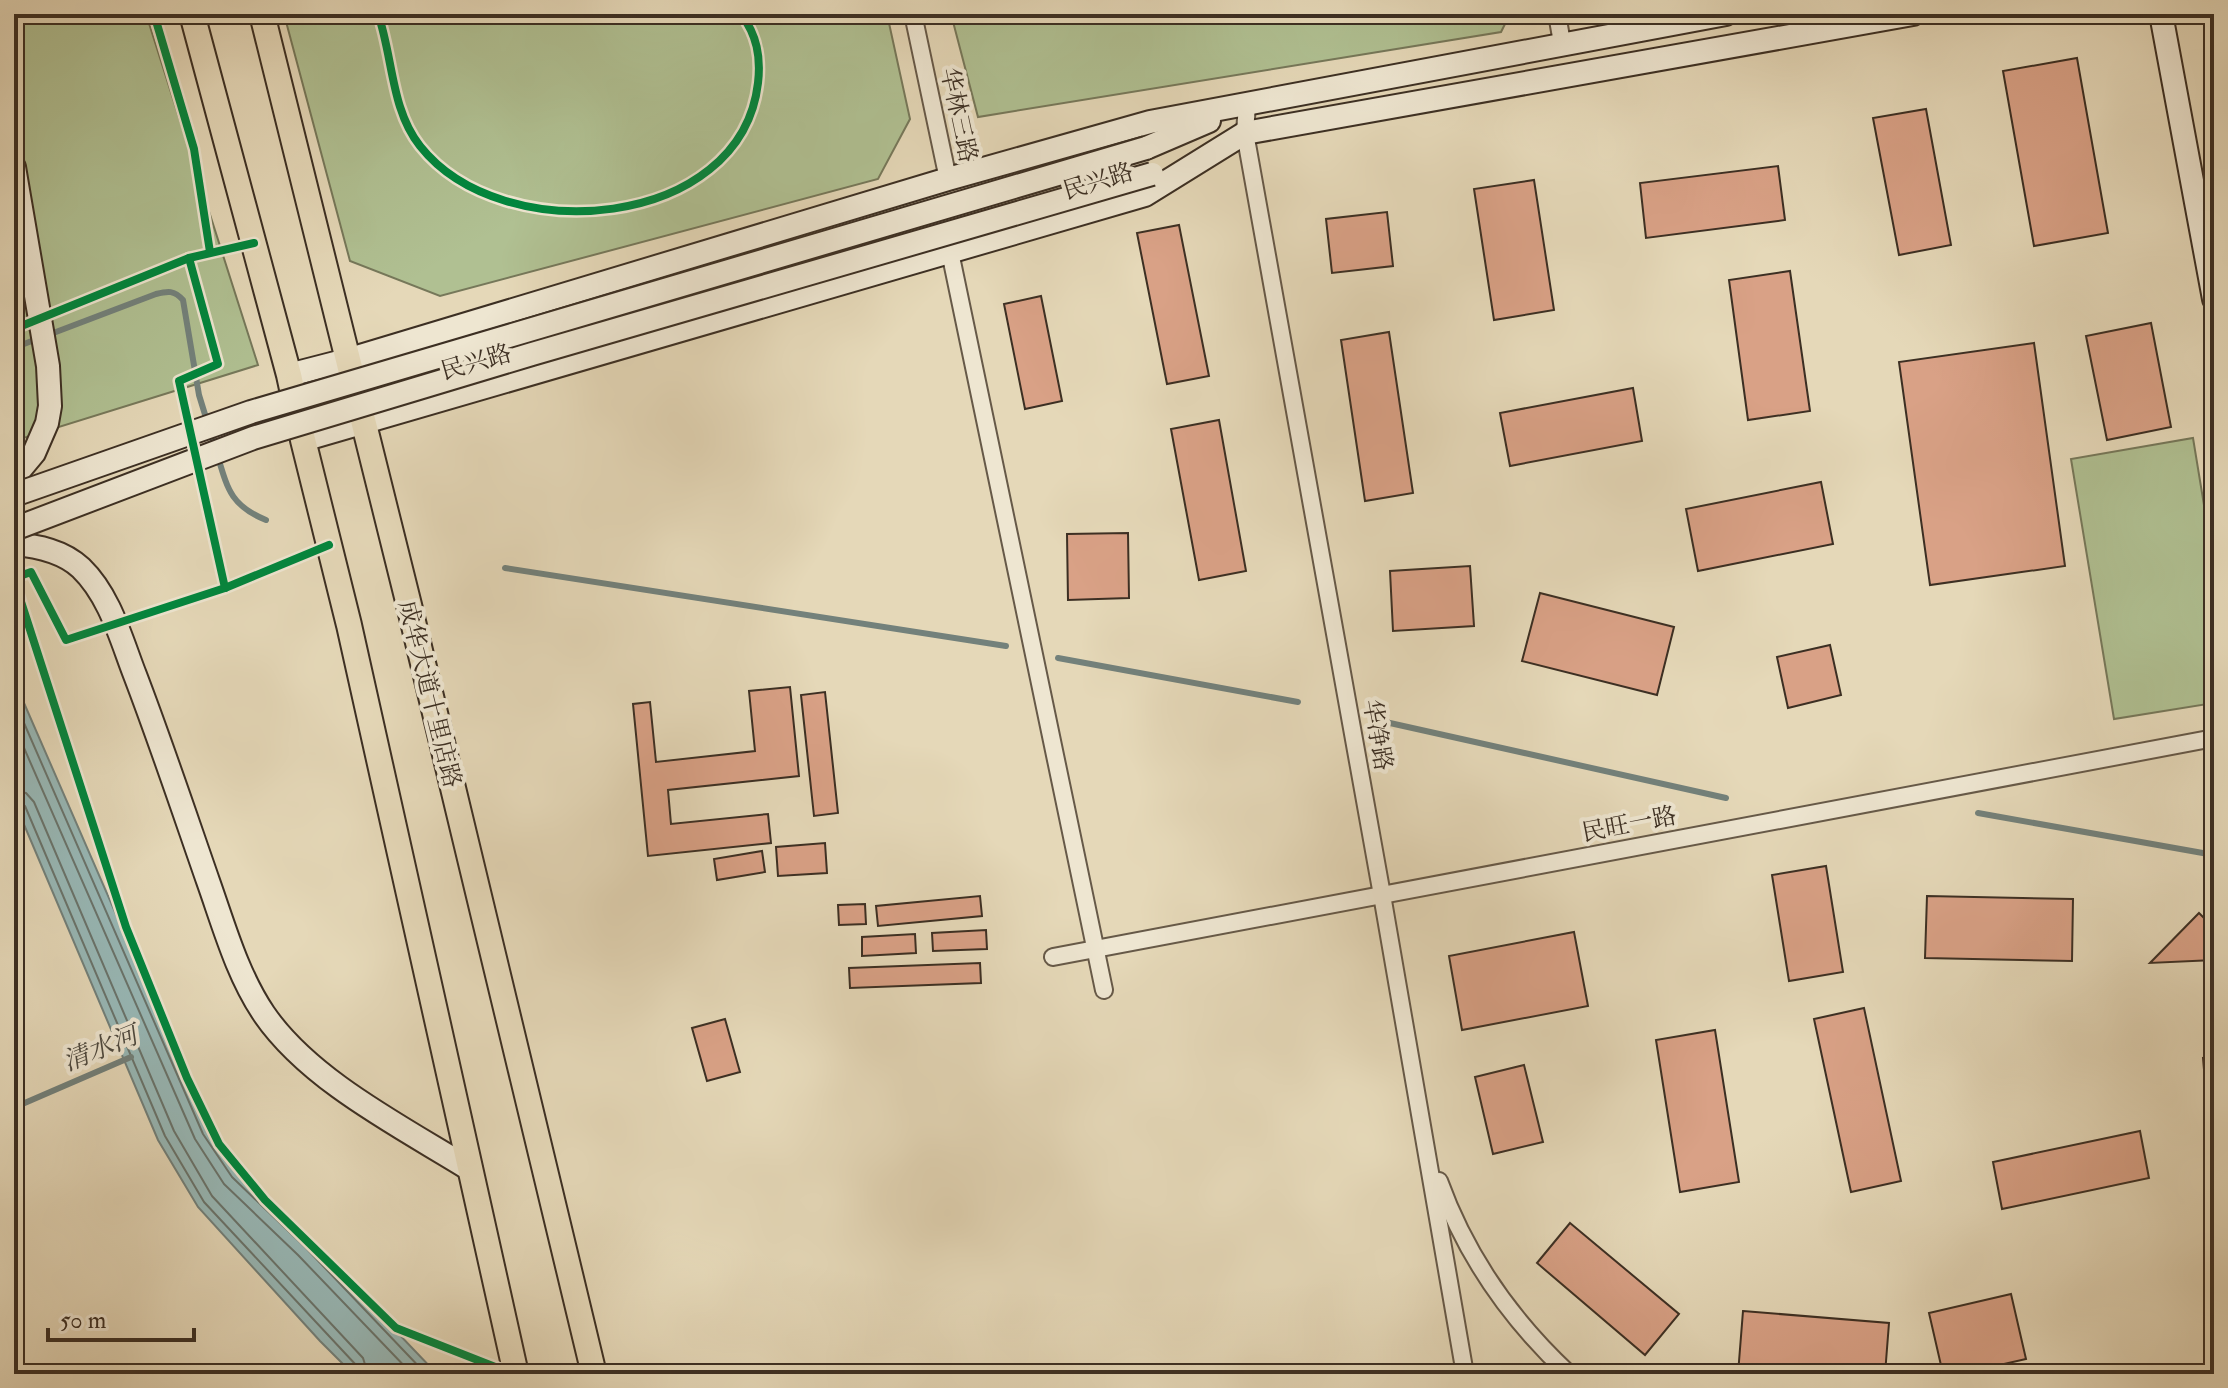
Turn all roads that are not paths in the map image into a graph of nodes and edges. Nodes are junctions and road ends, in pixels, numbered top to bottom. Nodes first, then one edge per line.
1 (192, 14) edge
2 (262, 14) edge
3 (913, 14) edge
4 (1557, 14) edge
5 (1726, 14) edge
6 (1913, 14) edge
7 (2161, 14) edge
8 (1562, 43) junction
9 (1247, 104) junction
10 (1245, 133) junction
11 (14, 167) edge
12 (948, 179) junction
13 (950, 252) junction
14 (2214, 299) edge
15 (347, 360) junction
16 (289, 375) junction
17 (362, 422) junction
18 (303, 440) junction
19 (14, 477) edge
20 (14, 495) edge
21 (14, 529) edge
22 (14, 544) edge
23 (2214, 738) edge
24 (1382, 895) junction
25 (1096, 949) junction
26 (1053, 957) dead end
27 (1104, 990) dead end
28 (1426, 1146) junction
29 (471, 1170) junction
30 (516, 1374) edge
31 (594, 1374) edge
32 (1465, 1374) edge
33 (1569, 1374) edge

1 - 16 main road
2 - 15 main road, 成华大道十里店路
3 - 12 street, 华林三路
4 - 8 street
5 - 8 main road, 民兴路
6 - 10 main road, 民兴路
7 - 14 main road
8 - 9 main road, 民兴路
9 - 10 street, 华净路
9 - 12 main road, 民兴路
9 - 20 main road, 民兴路, bridge
10 - 13 main road, 民兴路
10 - 21 main road, 民兴路, bridge
10 - 24 street, 华净路
11 - 19 main road
12 - 15 main road, 民兴路
13 - 17 main road, 民兴路
13 - 25 street
15 - 16 main road, 民兴路
15 - 17 main road, 成华大道十里店路
16 - 18 main road
17 - 18 main road, 民兴路
17 - 31 main road, 成华大道十里店路
18 - 29 main road
22 - 29 main road
23 - 24 street, 民旺一路
24 - 25 street, 民旺一路
24 - 28 street, 华净路
25 - 26 street, 民旺一路
25 - 27 street
28 - 32 street, 华净路
28 - 33 street
29 - 30 main road

